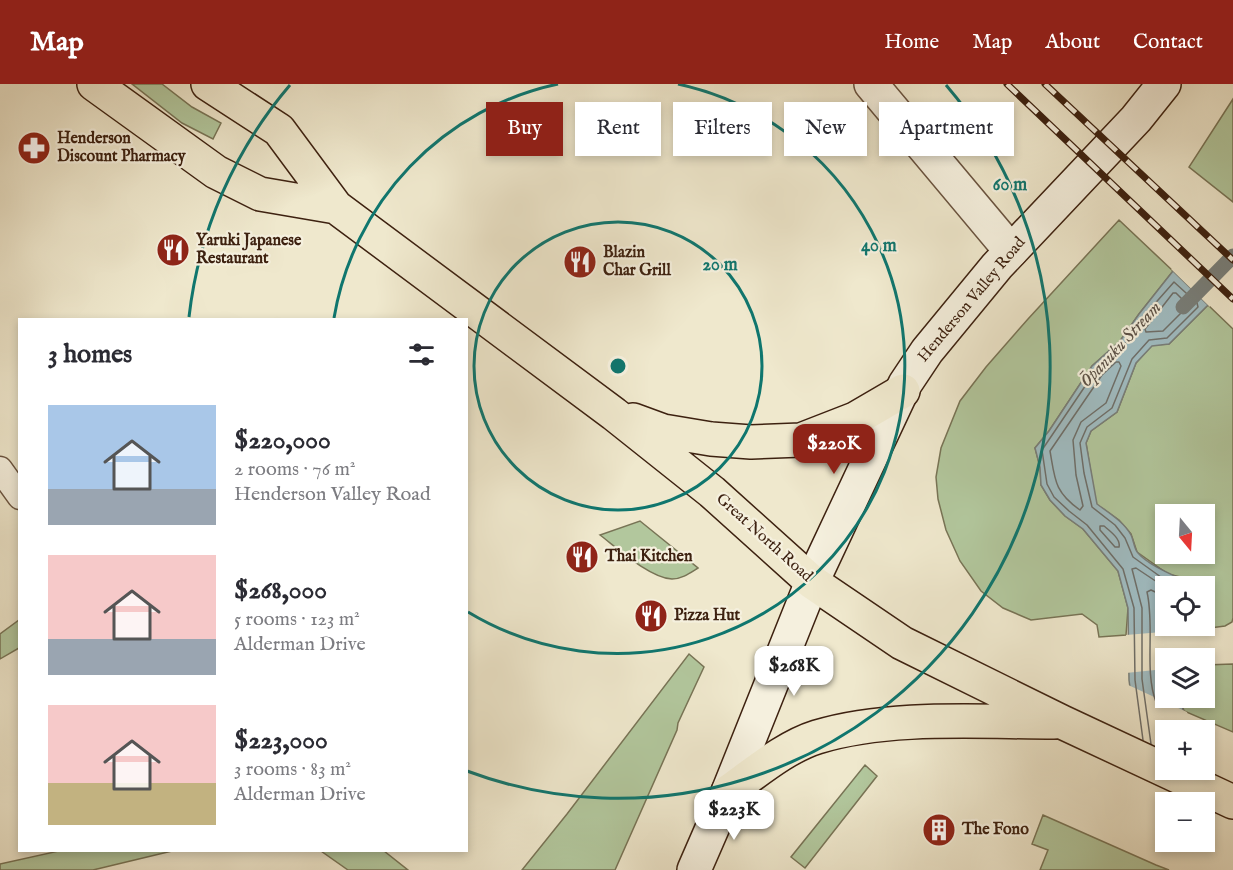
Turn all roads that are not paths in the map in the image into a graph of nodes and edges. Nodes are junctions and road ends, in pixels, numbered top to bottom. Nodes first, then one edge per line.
1 (93, 84) edge
2 (208, 84) edge
3 (871, 84) edge
4 (1164, 84) edge
5 (336, 207) junction
6 (1011, 251) junction
7 (903, 391) junction
8 (614, 414) junction
9 (0, 469) edge
10 (18, 494) edge
11 (812, 582) junction
12 (1062, 722) junction
13 (728, 792) junction
14 (1233, 802) edge
15 (694, 870) edge

1 - 5 main road, Great North Road
2 - 5 main road, Great North Road
3 - 6 main road
4 - 6 main road, Henderson Valley Road
5 - 8 main road, Great North Road
6 - 7 main road, Henderson Valley Road
7 - 8 main road
7 - 11 main road, Henderson Valley Road
8 - 11 main road, Great North Road
9 - 10 lane
11 - 12 main road, Great North Road
11 - 13 main road, Henderson Valley Road
12 - 13 main road
12 - 14 main road, Great North Road
13 - 15 main road, Henderson Valley Road

